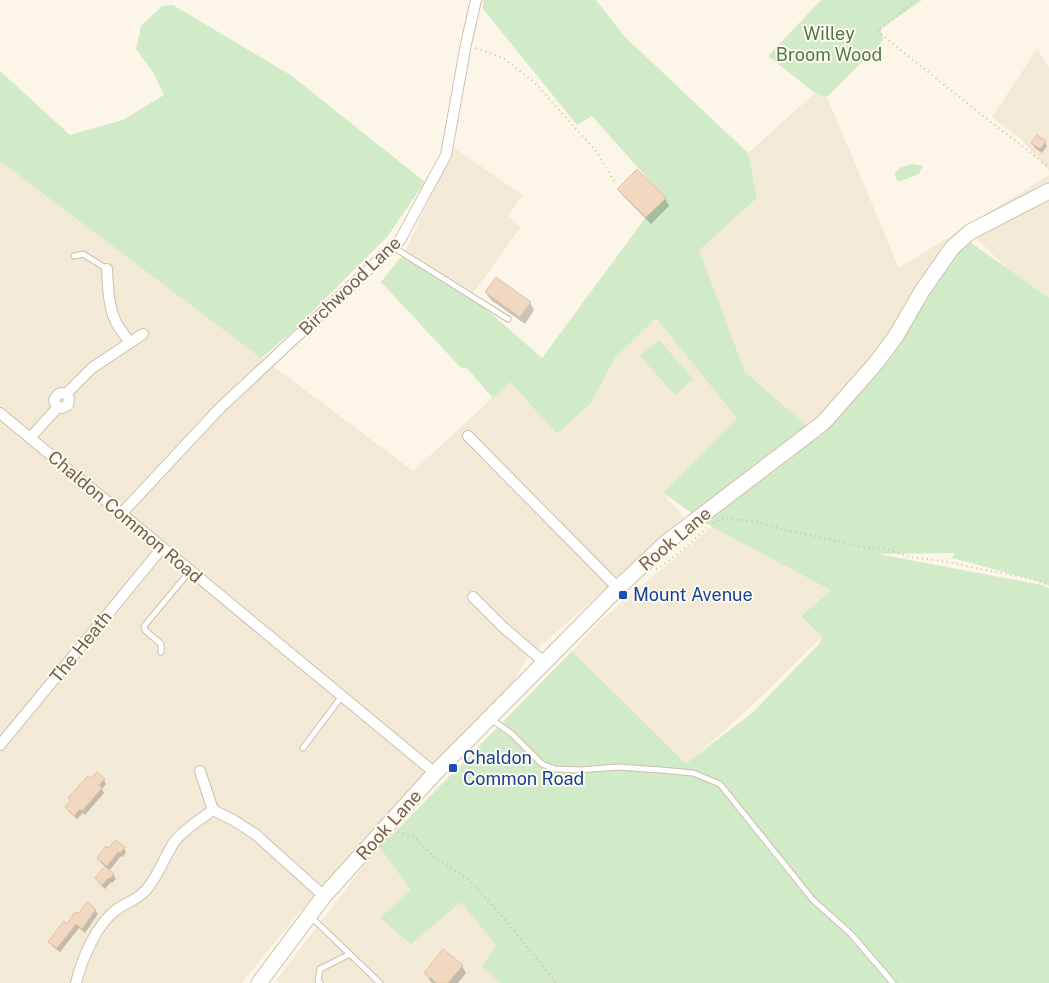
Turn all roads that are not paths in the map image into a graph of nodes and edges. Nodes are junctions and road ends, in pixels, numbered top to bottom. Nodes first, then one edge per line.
1 (476, 0) edge
2 (1049, 191) edge
3 (393, 247) junction
4 (74, 256) dead end
5 (106, 269) joint
6 (508, 319) dead end
7 (143, 334) dead end
8 (130, 343) junction
9 (0, 413) edge
10 (468, 436) dead end
11 (30, 438) junction
12 (122, 513) junction
13 (162, 548) junction
14 (190, 571) junction
15 (618, 588) junction
16 (473, 597) dead end
17 (161, 652) dead end
18 (544, 663) junction
19 (343, 696) junction
20 (490, 718) junction
21 (0, 745) edge
22 (303, 748) dead end
23 (200, 771) dead end
24 (435, 774) junction
25 (213, 810) junction
26 (324, 896) junction
27 (310, 915) junction
28 (350, 954) junction
29 (76, 983) edge
30 (259, 983) edge
31 (320, 983) edge
32 (380, 983) edge
33 (893, 983) edge

1 - 3 street, Birchwood Lane
2 - 15 main road, Rook Lane
3 - 6 lane
3 - 12 street, Birchwood Lane
4 - 5 lane
5 - 8 street
7 - 8 street
8 - 11 street
9 - 11 street, Chaldon Common Road
10 - 15 street
11 - 12 street, Chaldon Common Road
12 - 13 street, Chaldon Common Road
13 - 14 street, Chaldon Common Road
13 - 21 street, The Heath
14 - 17 lane
14 - 19 street, Chaldon Common Road
15 - 18 main road, Rook Lane
16 - 18 street
18 - 20 main road, Rook Lane
19 - 22 lane
19 - 24 street, Chaldon Common Road
20 - 24 main road, Rook Lane
20 - 33 lane
23 - 25 street
24 - 26 main road, Rook Lane
25 - 26 street
25 - 29 street
26 - 27 main road, Rook Lane
27 - 28 lane
27 - 30 main road, Rook Lane
28 - 31 lane
28 - 32 lane

